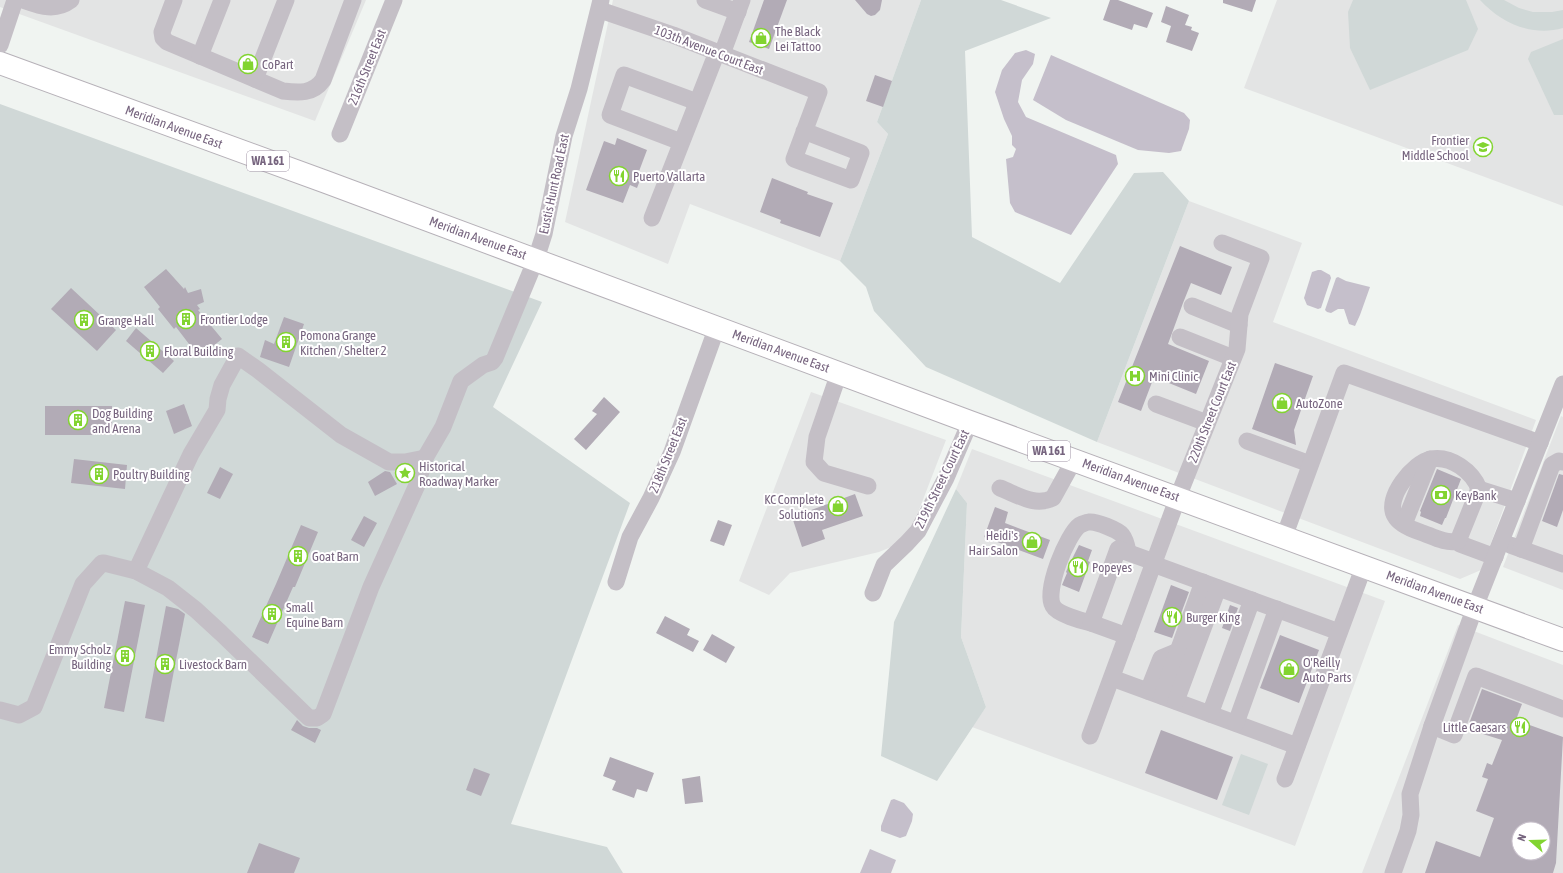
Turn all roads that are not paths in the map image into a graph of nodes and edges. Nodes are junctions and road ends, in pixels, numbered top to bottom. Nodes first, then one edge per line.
1 (15, 0) edge
2 (71, 0) edge
3 (174, 0) edge
4 (222, 0) edge
5 (286, 0) edge
6 (354, 0) edge
7 (394, 0) edge
8 (705, 0) edge
9 (30, 1) edge
10 (600, 5) edge
11 (740, 6) edge
12 (0, 45) edge
13 (720, 53) junction
14 (200, 56) junction
15 (0, 63) edge
16 (255, 79) junction
17 (697, 102) junction
18 (804, 132) dead end
19 (340, 134) dead end
20 (681, 142) junction
21 (652, 218) dead end
22 (1222, 243) dead end
23 (536, 259) junction
24 (1192, 306) dead end
25 (1239, 325) junction
26 (717, 327) junction
27 (1180, 337) dead end
28 (1233, 358) junction
29 (839, 373) junction
30 (1563, 384) edge
31 (1156, 404) dead end
32 (970, 422) junction
33 (1207, 423) junction
34 (1556, 425) edge
35 (1247, 441) dead end
36 (1540, 443) junction
37 (425, 458) junction
38 (1074, 460) junction
39 (1563, 462) edge
40 (1310, 464) junction
41 (868, 486) dead end
42 (1000, 488) dead end
43 (1479, 489) junction
44 (1178, 497) junction
45 (1517, 501) junction
46 (1284, 537) junction
47 (1458, 541) junction
48 (1501, 541) junction
49 (1521, 549) junction
50 (1123, 551) junction
51 (1495, 557) junction
52 (1154, 563) junction
53 (1563, 564) edge
54 (1364, 566) junction
55 (136, 571) junction
56 (616, 582) dead end
57 (1210, 585) junction
58 (873, 593) dead end
59 (1252, 600) junction
60 (1474, 607) junction
61 (1277, 610) junction
62 (1091, 623) junction
63 (1339, 632) junction
64 (1127, 636) junction
65 (1563, 640) edge
66 (1112, 678) junction
67 (1162, 696) junction
68 (1563, 709) edge
69 (0, 710) edge
70 (1205, 712) junction
71 (1236, 723) junction
72 (1432, 726) junction
73 (1090, 736) dead end
74 (1297, 746) junction
75 (1285, 779) dead end
76 (1393, 873) edge

1 - 12 street
2 - 9 street
3 - 14 street
4 - 14 street
5 - 16 street
6 - 16 street
7 - 19 street, 216th Street East
8 - 11 street
10 - 13 street, 103th Avenue Court East
10 - 23 street, Eustis Hunt Road East
11 - 13 street
13 - 17 street
13 - 18 street, 103th Avenue Court East
14 - 16 street
15 - 23 main road, Meridian Avenue East / WA 161
17 - 20 street
17 - 20 street
20 - 21 street
22 - 25 street, 220th Street Court East
23 - 26 main road, Meridian Avenue East / WA 161
23 - 37 street, Eustis Hunt Road East
24 - 25 street
25 - 28 street, 220th Street Court East
26 - 29 main road, Meridian Avenue East / WA 161
26 - 56 street, 218th Street East
27 - 28 street
28 - 33 street, 220th Street Court East
29 - 32 main road, Meridian Avenue East / WA 161
29 - 41 street
30 - 34 street
31 - 33 street
32 - 38 main road, Meridian Avenue East / WA 161
32 - 58 street, 219th Street Court East
33 - 44 street, 220th Street Court East
34 - 36 street
35 - 40 street
36 - 40 street
36 - 45 street
37 - 55 street
37 - 55 street
38 - 42 street
38 - 44 main road, Meridian Avenue East / WA 161
39 - 49 street
40 - 46 street
43 - 45 street
43 - 47 street
43 - 47 street
44 - 46 main road, Meridian Avenue East / WA 161
44 - 52 street, 220th Street Court East
45 - 48 street
46 - 54 main road, Meridian Avenue East / WA 161
47 - 51 street
48 - 49 street
48 - 51 street
49 - 53 street
50 - 52 street
50 - 62 street
50 - 62 street
51 - 60 street
52 - 57 street
52 - 64 street, 220th Street Court East
54 - 60 main road, Meridian Avenue East / WA 161
54 - 63 street
55 - 69 street
57 - 59 street
57 - 67 street
57 - 67 street
59 - 61 street
59 - 70 street
60 - 65 main road, Meridian Avenue East / WA 161
60 - 72 street
61 - 63 street
61 - 71 street
62 - 64 street
63 - 74 street
64 - 66 street, 220th Street Court East
66 - 67 street
66 - 73 street, 220th Street Court East
67 - 70 street
68 - 72 street
70 - 71 street
71 - 74 street
72 - 76 street
74 - 75 street

